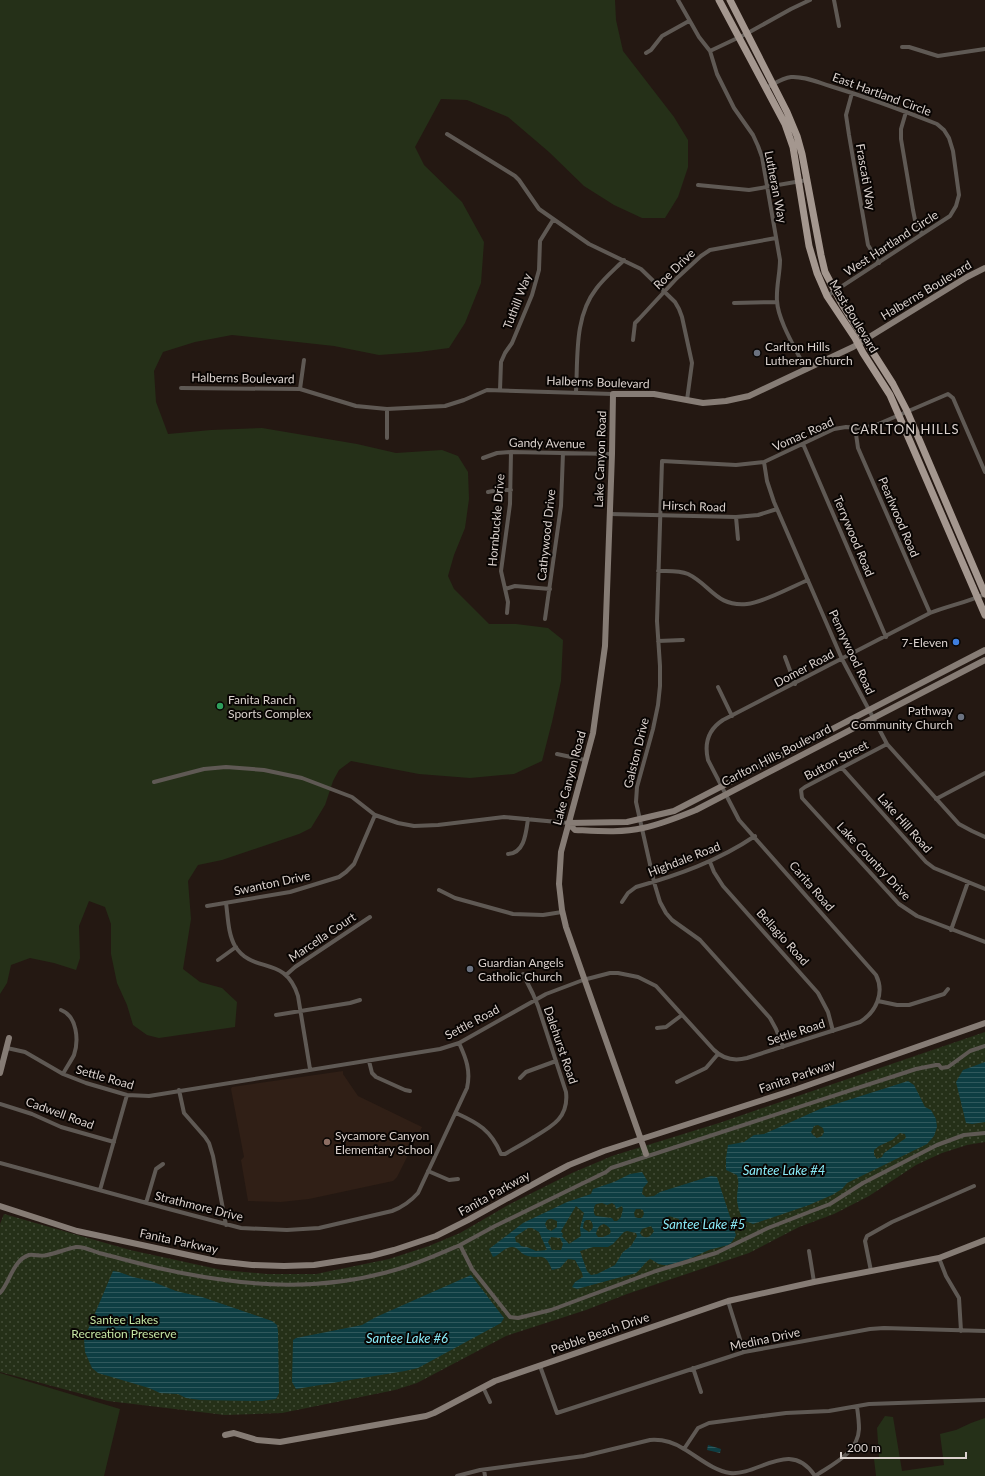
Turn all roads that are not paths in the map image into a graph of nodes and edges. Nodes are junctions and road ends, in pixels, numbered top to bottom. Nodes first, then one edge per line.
1 (678, 0) edge
2 (719, 0) edge
3 (730, 0) edge
4 (810, 0) edge
5 (834, 0) edge
6 (689, 21) junction
7 (839, 26) dead end
8 (743, 35) junction
9 (902, 46) dead end
10 (985, 49) edge
11 (710, 51) junction
12 (646, 53) dead end
13 (769, 86) junction
14 (852, 93) junction
15 (906, 112) junction
16 (447, 134) dead end
17 (956, 176) joint
18 (807, 180) junction
19 (799, 182) junction
20 (698, 185) dead end
21 (767, 187) junction
22 (553, 220) junction
23 (922, 234) junction
24 (776, 238) junction
25 (624, 260) junction
26 (879, 263) junction
27 (985, 268) edge
28 (665, 292) junction
29 (834, 292) junction
30 (827, 296) junction
31 (776, 302) junction
32 (734, 303) dead end
33 (633, 340) dead end
34 (865, 340) junction
35 (858, 344) junction
36 (304, 360) dead end
37 (806, 370) junction
38 (181, 388) dead end
39 (300, 389) junction
40 (500, 390) junction
41 (576, 392) junction
42 (613, 394) junction
43 (687, 400) junction
44 (387, 409) junction
45 (907, 411) junction
46 (899, 415) junction
47 (855, 427) junction
48 (387, 438) dead end
49 (803, 444) junction
50 (511, 452) junction
51 (563, 453) junction
52 (612, 454) junction
53 (483, 458) dead end
54 (662, 461) joint
55 (764, 462) junction
56 (985, 472) edge
57 (511, 490) junction
58 (488, 492) dead end
59 (776, 508) junction
60 (610, 514) junction
61 (660, 515) junction
62 (736, 517) junction
63 (738, 539) dead end
64 (658, 570) junction
65 (808, 580) junction
66 (505, 588) junction
67 (550, 589) junction
68 (985, 594) edge
69 (977, 598) junction
70 (508, 613) dead end
71 (930, 613) junction
72 (985, 615) edge
73 (545, 619) dead end
74 (886, 637) junction
75 (683, 640) dead end
76 (658, 641) junction
77 (985, 650) edge
78 (785, 657) dead end
79 (842, 658) junction
80 (985, 660) edge
81 (795, 684) junction
82 (718, 687) dead end
83 (869, 710) junction
84 (732, 716) junction
85 (873, 717) junction
86 (887, 744) junction
87 (557, 754) dead end
88 (585, 760) junction
89 (842, 768) junction
90 (985, 773) edge
91 (154, 782) dead end
92 (722, 786) junction
93 (726, 794) junction
94 (802, 798) joint
95 (936, 799) junction
96 (375, 815) junction
97 (528, 819) junction
98 (640, 820) junction
99 (568, 823) junction
100 (642, 828) junction
101 (755, 836) junction
102 (985, 837) edge
103 (508, 854) dead end
104 (710, 862) junction
105 (654, 882) junction
106 (968, 882) junction
107 (985, 889) edge
108 (440, 890) dead end
109 (622, 902) dead end
110 (226, 903) junction
111 (207, 906) dead end
112 (562, 912) junction
113 (370, 917) dead end
114 (951, 930) junction
115 (985, 942) edge
116 (236, 947) junction
117 (218, 960) dead end
118 (523, 974) dead end
119 (286, 975) junction
120 (583, 980) junction
121 (948, 989) dead end
122 (535, 999) junction
123 (360, 1000) dead end
124 (878, 1001) junction
125 (61, 1010) dead end
126 (300, 1010) junction
127 (276, 1014) dead end
128 (682, 1015) junction
129 (985, 1023) edge
130 (657, 1028) dead end
131 (834, 1030) junction
132 (9, 1038) dead end
133 (458, 1043) junction
134 (985, 1046) edge
135 (783, 1047) junction
136 (7, 1048) junction
137 (718, 1054) junction
138 (368, 1061) junction
139 (556, 1061) junction
140 (310, 1069) junction
141 (0, 1073) edge
142 (63, 1074) junction
143 (520, 1078) dead end
144 (677, 1082) dead end
145 (179, 1090) junction
146 (410, 1091) dead end
147 (127, 1095) junction
148 (0, 1104) edge
149 (456, 1113) junction
150 (985, 1133) edge
151 (640, 1140) junction
152 (114, 1142) junction
153 (646, 1154) dead end
154 (0, 1162) edge
155 (162, 1164) dead end
156 (428, 1171) junction
157 (458, 1179) dead end
158 (974, 1186) dead end
159 (100, 1190) junction
160 (146, 1203) junction
161 (0, 1206) edge
162 (226, 1225) junction
163 (984, 1243) edge
164 (460, 1245) junction
165 (809, 1251) dead end
166 (939, 1258) junction
167 (871, 1271) junction
168 (814, 1282) junction
169 (0, 1293) edge
170 (728, 1301) junction
171 (962, 1331) junction
172 (985, 1331) edge
173 (744, 1352) junction
174 (540, 1366) junction
175 (693, 1368) junction
176 (483, 1387) junction
177 (701, 1392) dead end
178 (985, 1400) edge
179 (490, 1402) dead end
180 (857, 1407) junction
181 (225, 1435) dead end
182 (684, 1449) junction
183 (484, 1470) junction
184 (457, 1476) edge
185 (485, 1476) edge
186 (815, 1476) edge

1 - 6 street, Lutheran Way
2 - 8 main road, Mast Boulevard
3 - 8 main road, Mast Boulevard
4 - 8 street
5 - 7 street
6 - 11 street, Lutheran Way
6 - 12 street
8 - 11 street
8 - 13 main road, Mast Boulevard
9 - 10 street
11 - 21 street, Lutheran Way
13 - 14 street, East Hartland Circle
13 - 18 main road, Mast Boulevard
13 - 19 main road, Mast Boulevard
14 - 15 street, East Hartland Circle
14 - 26 street, Frascati Way
15 - 17 street, East Hartland Circle
15 - 23 street
16 - 22 street
17 - 23 street, West Hartland Circle
18 - 19 street
18 - 29 main road, Mast Boulevard
19 - 21 street
19 - 30 main road, Mast Boulevard
20 - 21 street
21 - 24 street, Lutheran Way
22 - 25 street
22 - 40 street, Tuthill Way
23 - 26 street, West Hartland Circle
24 - 28 street, Roe Drive
24 - 31 street, Lutheran Way
25 - 28 street
25 - 41 street
26 - 29 street, West Hartland Circle
27 - 34 street, Halberns Boulevard
28 - 33 street, Roe Drive
28 - 43 street
29 - 30 street, West Hartland Circle
29 - 34 main road, Mast Boulevard
30 - 35 main road, Mast Boulevard
31 - 32 street
31 - 37 street, Lutheran Way
34 - 35 street, Halberns Boulevard
34 - 45 main road, Mast Boulevard
35 - 37 street, Halberns Boulevard
35 - 46 main road, Mast Boulevard
36 - 39 street
37 - 43 street, Halberns Boulevard
38 - 39 street, Halberns Boulevard
39 - 44 street, Halberns Boulevard
40 - 41 street, Halberns Boulevard
40 - 44 street, Halberns Boulevard
41 - 42 street, Halberns Boulevard
42 - 43 street, Halberns Boulevard
42 - 52 street, Lake Canyon Road
44 - 48 street
45 - 46 street, Vomac Road
45 - 56 street, Vomac Road
45 - 68 main road, Mast Boulevard
46 - 47 street, Vomac Road
46 - 69 main road, Mast Boulevard
47 - 49 street, Vomac Road
47 - 71 street, Pearlwood Road
49 - 55 street, Vomac Road
49 - 74 street, Terrywood Road
50 - 51 street, Gandy Avenue
50 - 53 street, Gandy Avenue
50 - 57 street, Hornbuckle Drive
51 - 52 street, Gandy Avenue
51 - 67 street, Cathywood Drive
52 - 60 street, Lake Canyon Road
54 - 55 street, Vomac Road
54 - 61 street, Galston Drive
55 - 59 street, Pennywood Road
57 - 58 street
57 - 66 street, Hornbuckle Drive
59 - 62 street, Hirsch Road
59 - 65 street, Pennywood Road
60 - 61 street, Hirsch Road
60 - 88 street, Lake Canyon Road
61 - 62 street, Hirsch Road
61 - 64 street, Galston Drive
62 - 63 street
64 - 65 street
64 - 76 street, Galston Drive
65 - 79 street, Pennywood Road
66 - 67 street
66 - 70 street, Hornbuckle Drive
67 - 73 street, Cathywood Drive
68 - 69 street, Domer Road
69 - 71 street, Domer Road
69 - 72 main road, Mast Boulevard
71 - 74 street, Domer Road
74 - 79 street, Domer Road
75 - 76 street
76 - 98 street, Galston Drive
77 - 83 street, Carlton Hills Boulevard
78 - 81 street
79 - 81 street, Domer Road
79 - 83 street, Pennywood Road
80 - 85 street, Carlton Hills Boulevard
81 - 84 street, Domer Road
82 - 84 street
83 - 85 street, Pennywood Road
83 - 92 street, Carlton Hills Boulevard
84 - 92 street, Domer Road
85 - 86 street, Pennywood Road
85 - 93 street, Carlton Hills Boulevard
86 - 89 street, Button Street
86 - 95 street, Pennywood Road
87 - 88 street
88 - 99 street, Lake Canyon Road
89 - 94 street, Button Street
89 - 106 street, Lake Hill Road
90 - 95 street
91 - 96 street, Carlton Hills Boulevard
92 - 93 street, Carita Road
92 - 98 street, Carlton Hills Boulevard
93 - 100 street, Carlton Hills Boulevard
93 - 101 street, Carita Road
94 - 114 street, Lake Country Drive
95 - 102 street, Pennywood Road
96 - 97 street, Carlton Hills Boulevard
96 - 110 street, Swanton Drive
97 - 99 street, Carlton Hills Boulevard
97 - 103 street
98 - 99 street, Carlton Hills Boulevard
98 - 100 street, Galston Drive
99 - 100 street, Carlton Hills Boulevard
99 - 112 street, Lake Canyon Road
100 - 105 street, Galston Drive
101 - 104 street, Highdale Road
101 - 124 street, Carita Road
104 - 105 street, Highdale Road
104 - 131 street, Bellagio Road
105 - 109 street, Highdale Road
105 - 135 street, Galston Drive
106 - 107 street, Lake Hill Road
106 - 114 street
108 - 112 street
110 - 111 street, Swanton Drive
110 - 116 street
112 - 120 street, Lake Canyon Road
113 - 119 street, Marcella Court
114 - 115 street, Lake Country Drive
116 - 117 street
116 - 119 street
118 - 122 street, Dalehurst Road
119 - 126 street
120 - 122 street, Settle Road
120 - 128 street, Settle Road
120 - 151 street, Lake Canyon Road
121 - 124 street
122 - 133 street, Settle Road
122 - 139 street, Dalehurst Road
123 - 126 street
124 - 131 street, Settle Road
125 - 142 street
126 - 127 street
126 - 140 street
128 - 130 street
128 - 137 street, Settle Road
129 - 151 street, Fanita Parkway
131 - 135 street, Settle Road
132 - 136 street
133 - 138 street, Settle Road
133 - 149 street, Strathmore Drive
134 - 164 street
135 - 137 street, Settle Road
136 - 141 street
136 - 142 street, Settle Road
137 - 144 street
138 - 140 street, Settle Road
138 - 146 street
139 - 143 street
139 - 149 street, Dalehurst Road
140 - 145 street, Settle Road
142 - 147 street, Settle Road
145 - 147 street, Settle Road
145 - 162 street
147 - 152 street
148 - 152 street, Cadwell Road
149 - 156 street, Strathmore Drive
150 - 164 street
151 - 153 street, Lake Canyon Road
151 - 161 street, Fanita Parkway
152 - 159 street
154 - 159 street, Strathmore Drive
155 - 160 street
156 - 157 street
156 - 162 street, Strathmore Drive
158 - 167 street
159 - 160 street, Strathmore Drive
160 - 162 street, Strathmore Drive
163 - 166 street, Pebble Beach Drive
164 - 169 street
165 - 168 street
166 - 167 street, Pebble Beach Drive
166 - 171 street
167 - 168 street, Pebble Beach Drive
168 - 170 street, Pebble Beach Drive
170 - 173 street
170 - 174 street, Pebble Beach Drive
171 - 172 street, Medina Drive
171 - 173 street, Medina Drive
173 - 175 street, Medina Drive
174 - 175 street, Medina Drive
174 - 176 street, Pebble Beach Drive
175 - 177 street
176 - 179 street
176 - 181 street, Pebble Beach Drive
178 - 180 street
180 - 182 street
180 - 186 street
182 - 183 street
182 - 186 street
183 - 184 street
183 - 185 street

